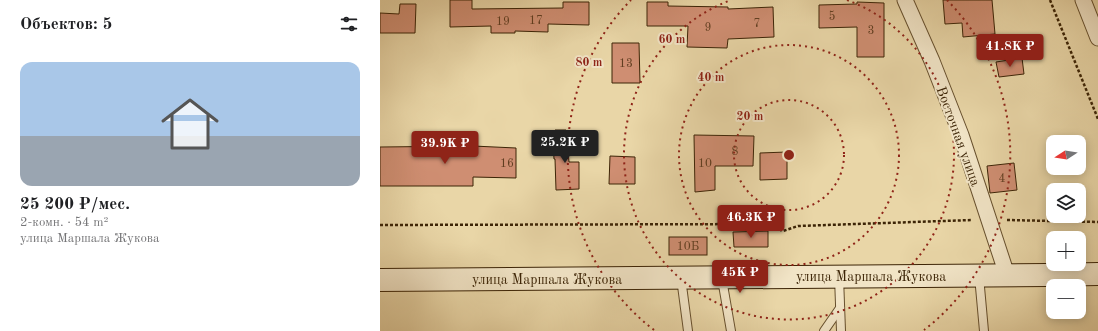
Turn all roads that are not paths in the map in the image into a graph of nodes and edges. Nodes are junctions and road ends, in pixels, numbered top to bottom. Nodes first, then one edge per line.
1 (905, 0) edge
2 (1083, 0) edge
3 (1098, 38) edge
4 (1098, 274) edge
5 (979, 275) junction
6 (1006, 275) junction
7 (839, 276) junction
8 (722, 277) junction
9 (681, 278) junction
10 (380, 280) edge
11 (840, 308) junction
12 (688, 331) edge
13 (731, 331) edge
14 (824, 331) edge
15 (841, 331) edge
16 (984, 331) edge

1 - 6 street, Восточная улица
2 - 3 street
4 - 6 main road, улица Маршала Жукова
5 - 6 main road, улица Маршала Жукова
5 - 7 main road, улица Маршала Жукова
5 - 16 lane
7 - 8 main road, улица Маршала Жукова
7 - 11 lane
8 - 9 main road, улица Маршала Жукова
8 - 13 lane
9 - 10 main road, улица Маршала Жукова
9 - 12 lane
11 - 14 lane
11 - 15 lane

